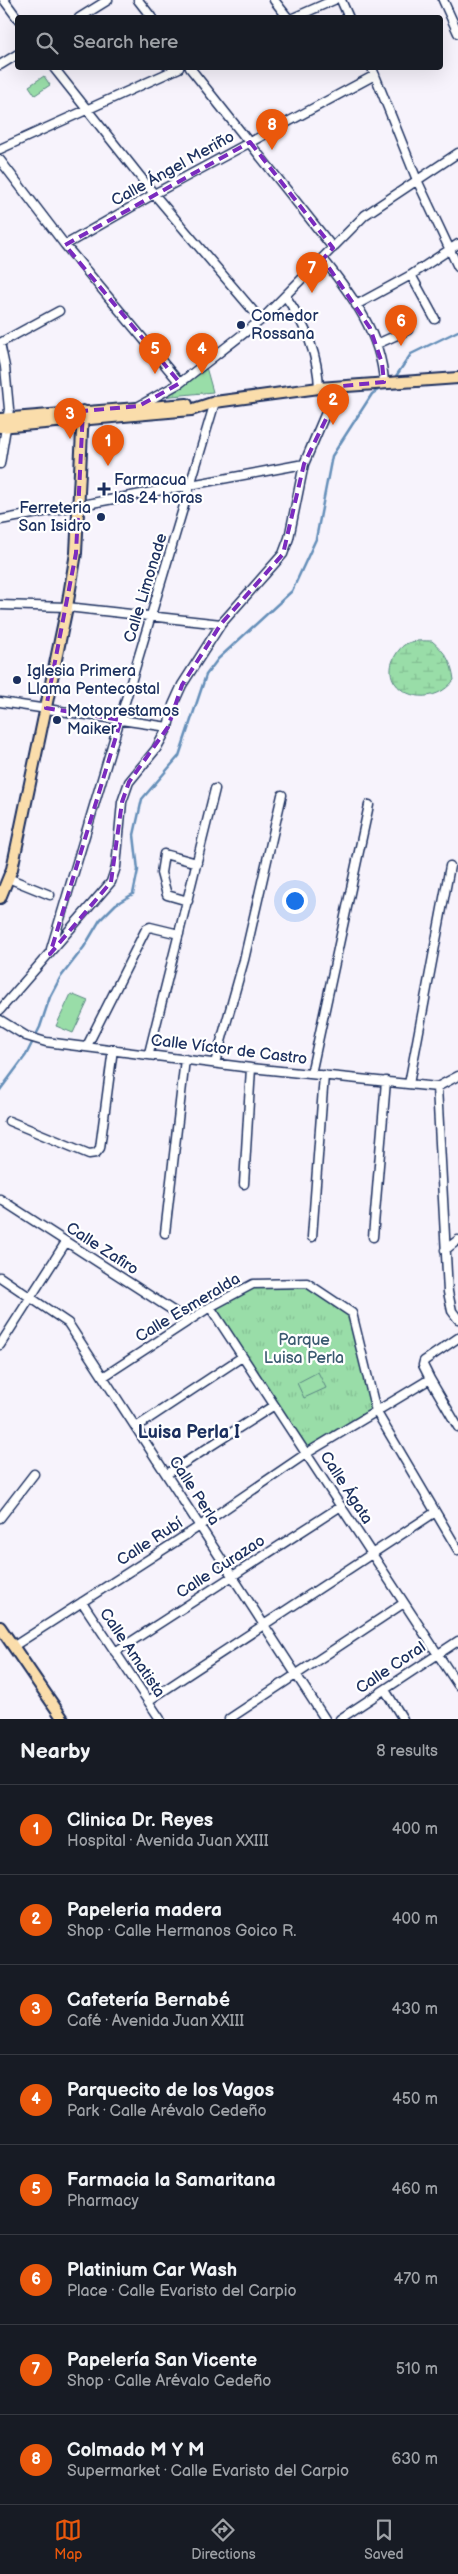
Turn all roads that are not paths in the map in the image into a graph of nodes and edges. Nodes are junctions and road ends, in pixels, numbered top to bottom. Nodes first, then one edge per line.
1 (4, 0) edge
2 (108, 0) edge
3 (138, 0) edge
4 (274, 0) edge
5 (334, 0) edge
6 (341, 0) edge
7 (443, 0) edge
8 (15, 15) edge
9 (84, 15) edge
10 (150, 15) edge
11 (286, 15) edge
12 (300, 15) edge
13 (348, 15) edge
14 (458, 33) edge
15 (15, 56) edge
16 (0, 65) edge
17 (56, 70) edge
18 (175, 70) edge
19 (192, 70) edge
20 (373, 70) edge
21 (375, 75) junction
22 (87, 110) junction
23 (250, 142) junction
24 (0, 149) edge
25 (458, 153) edge
26 (0, 160) edge
27 (417, 180) junction
28 (154, 194) junction
29 (458, 244) edge
30 (65, 245) junction
31 (332, 248) junction
32 (449, 249) junction
33 (323, 258) junction
34 (458, 267) edge
35 (411, 275) junction
36 (286, 297) junction
37 (356, 305) junction
38 (59, 311) dead end
39 (261, 320) junction
40 (435, 320) dead end
41 (408, 330) dead end
42 (0, 343) edge
43 (377, 344) junction
44 (458, 378) edge
45 (385, 382) junction
46 (180, 383) junction
47 (342, 386) junction
48 (319, 388) junction
49 (215, 402) junction
50 (139, 406) junction
51 (83, 415) junction
52 (4, 423) edge
53 (0, 464) edge
54 (304, 464) junction
55 (192, 484) junction
56 (79, 504) junction
57 (0, 520) edge
58 (0, 605) edge
59 (67, 607) junction
60 (152, 616) junction
61 (221, 624) junction
62 (0, 702) edge
63 (46, 708) junction
64 (121, 720) junction
65 (168, 727) junction
66 (215, 789) dead end
67 (282, 795) dead end
68 (369, 805) dead end
69 (197, 863) junction
70 (450, 866) dead end
71 (8, 878) junction
72 (50, 895) dead end
73 (0, 898) edge
74 (188, 900) junction
75 (179, 934) junction
76 (50, 954) junction
77 (0, 1010) edge
78 (0, 1020) edge
79 (87, 1046) junction
80 (113, 1049) junction
81 (149, 1053) junction
82 (186, 1059) junction
83 (215, 1063) junction
84 (251, 1068) junction
85 (311, 1074) junction
86 (324, 1075) junction
87 (458, 1076) edge
88 (386, 1081) junction
89 (409, 1084) junction
90 (437, 1087) junction
91 (9, 1122) dead end
92 (244, 1184) dead end
93 (0, 1199) edge
94 (165, 1233) dead end
95 (312, 1237) dead end
96 (372, 1237) dead end
97 (458, 1240) edge
98 (66, 1242) junction
99 (445, 1250) junction
100 (0, 1277) edge
101 (31, 1298) junction
102 (210, 1307) junction
103 (458, 1319) edge
104 (189, 1321) junction
105 (458, 1338) edge
106 (0, 1345) edge
107 (242, 1357) junction
108 (103, 1376) junction
109 (430, 1379) junction
110 (273, 1406) junction
111 (376, 1411) junction
112 (136, 1427) junction
113 (458, 1427) edge
114 (307, 1453) junction
115 (34, 1474) dead end
116 (166, 1474) junction
117 (341, 1506) junction
118 (434, 1513) junction
119 (0, 1518) edge
120 (200, 1526) junction
121 (458, 1550) edge
122 (373, 1554) junction
123 (233, 1575) junction
124 (82, 1602) junction
125 (404, 1603) junction
126 (265, 1625) junction
127 (2, 1632) edge
128 (458, 1641) edge
129 (14, 1646) junction
130 (115, 1652) junction
131 (437, 1654) junction
132 (296, 1675) junction
133 (458, 1685) edge
134 (385, 1690) junction
135 (148, 1701) junction
136 (63, 1719) edge
137 (160, 1719) edge
138 (229, 1719) edge
139 (325, 1719) edge
140 (340, 1719) edge
141 (403, 1719) edge

1 - 8 street
2 - 9 street
3 - 10 street
4 - 11 street
5 - 12 street
6 - 13 street
7 - 14 street
15 - 16 street
17 - 22 street
18 - 22 street
19 - 23 street
20 - 21 street
21 - 23 street, Calle Ángel Meriño
21 - 27 street
22 - 24 street
22 - 28 street
23 - 28 street, Calle Ángel Meriño
23 - 31 street
25 - 27 street
26 - 30 street
27 - 31 street
27 - 32 street
28 - 30 street, Calle Ángel Meriño
28 - 39 street
29 - 32 street
30 - 46 street
31 - 33 street
32 - 34 street
32 - 35 street
33 - 36 street
33 - 37 street
35 - 37 street
35 - 40 street
36 - 39 street
36 - 48 street
37 - 43 street
38 - 42 street
39 - 46 street
41 - 43 street
42 - 52 street
43 - 45 street
44 - 45 main road
45 - 47 main road
46 - 50 street
47 - 48 main road
47 - 54 street
48 - 49 main road
49 - 50 main road
49 - 51 main road
49 - 55 street, Calle Limonade
50 - 51 main road
51 - 52 main road
51 - 56 main road
52 - 53 street
54 - 55 street
54 - 61 street
55 - 56 street
55 - 60 street, Calle Limonade
56 - 57 street
56 - 59 main road
58 - 59 street
59 - 60 street
59 - 63 main road
60 - 61 street
60 - 64 street, Calle Limonade
61 - 65 street
62 - 63 street
63 - 64 street
63 - 71 main road
64 - 65 street
64 - 76 street, Calle Limonade
65 - 76 street
66 - 69 street
67 - 83 street
68 - 85 street
69 - 74 street
69 - 74 street
70 - 89 street
71 - 72 street
71 - 73 main road
74 - 75 street
75 - 79 street
75 - 81 street
76 - 77 street
78 - 79 street, Calle Víctor de Castro
79 - 80 street, Calle Víctor de Castro
80 - 81 street, Calle Víctor de Castro
80 - 91 street
81 - 82 street, Calle Víctor de Castro
82 - 83 street, Calle Víctor de Castro
82 - 94 street
83 - 84 street, Calle Víctor de Castro
84 - 85 street, Calle Víctor de Castro
84 - 92 street
85 - 86 street, Calle Víctor de Castro
86 - 88 street, Calle Víctor de Castro
86 - 95 street
87 - 90 street
88 - 89 street, Calle Víctor de Castro
88 - 96 street
89 - 90 street, Calle Víctor de Castro
90 - 99 street
93 - 98 street, Calle Zafiro
97 - 99 street
98 - 101 street
98 - 104 street, Calle Zafiro
99 - 103 street
100 - 101 street, Calle Perla
101 - 106 street
101 - 108 street, Calle Perla
102 - 104 street, Calle Esmeralda
102 - 107 street, Calle Ágata
102 - 111 street, Calle Esmeralda
104 - 108 street, Calle Esmeralda
105 - 109 street
107 - 110 street, Calle Ágata
107 - 112 street
108 - 112 street, Calle Perla
109 - 111 street, Calle Rubí
109 - 113 street
110 - 114 street, Calle Ágata
110 - 116 street
111 - 114 street, Calle Rubí
111 - 118 street, Calle Esmeralda
112 - 116 street, Calle Perla
114 - 117 street, Calle Ágata
114 - 120 street, Calle Rubí
115 - 119 street
116 - 120 street, Calle Perla
117 - 122 street, Calle Ágata
117 - 123 street, Calle Curazao
118 - 121 street, Calle Esmeralda
118 - 122 street
120 - 123 street, Calle Perla
120 - 124 street, Calle Rubí
122 - 125 street, Calle Ágata
122 - 126 street
123 - 126 street, Calle Perla
123 - 130 street, Calle Curazao
124 - 129 street, Calle Rubí
124 - 130 street, Calle Amatista
125 - 131 street, Calle Ágata
125 - 132 street
126 - 132 street, Calle Perla
126 - 135 street
127 - 129 main road
128 - 131 street, Calle Coral
129 - 136 main road
130 - 135 street, Calle Amatista
131 - 133 street, Calle Ágata
131 - 134 street, Calle Coral
132 - 138 street
132 - 139 street, Calle Perla
134 - 140 street, Calle Coral
134 - 141 street
135 - 137 street, Calle Amatista

